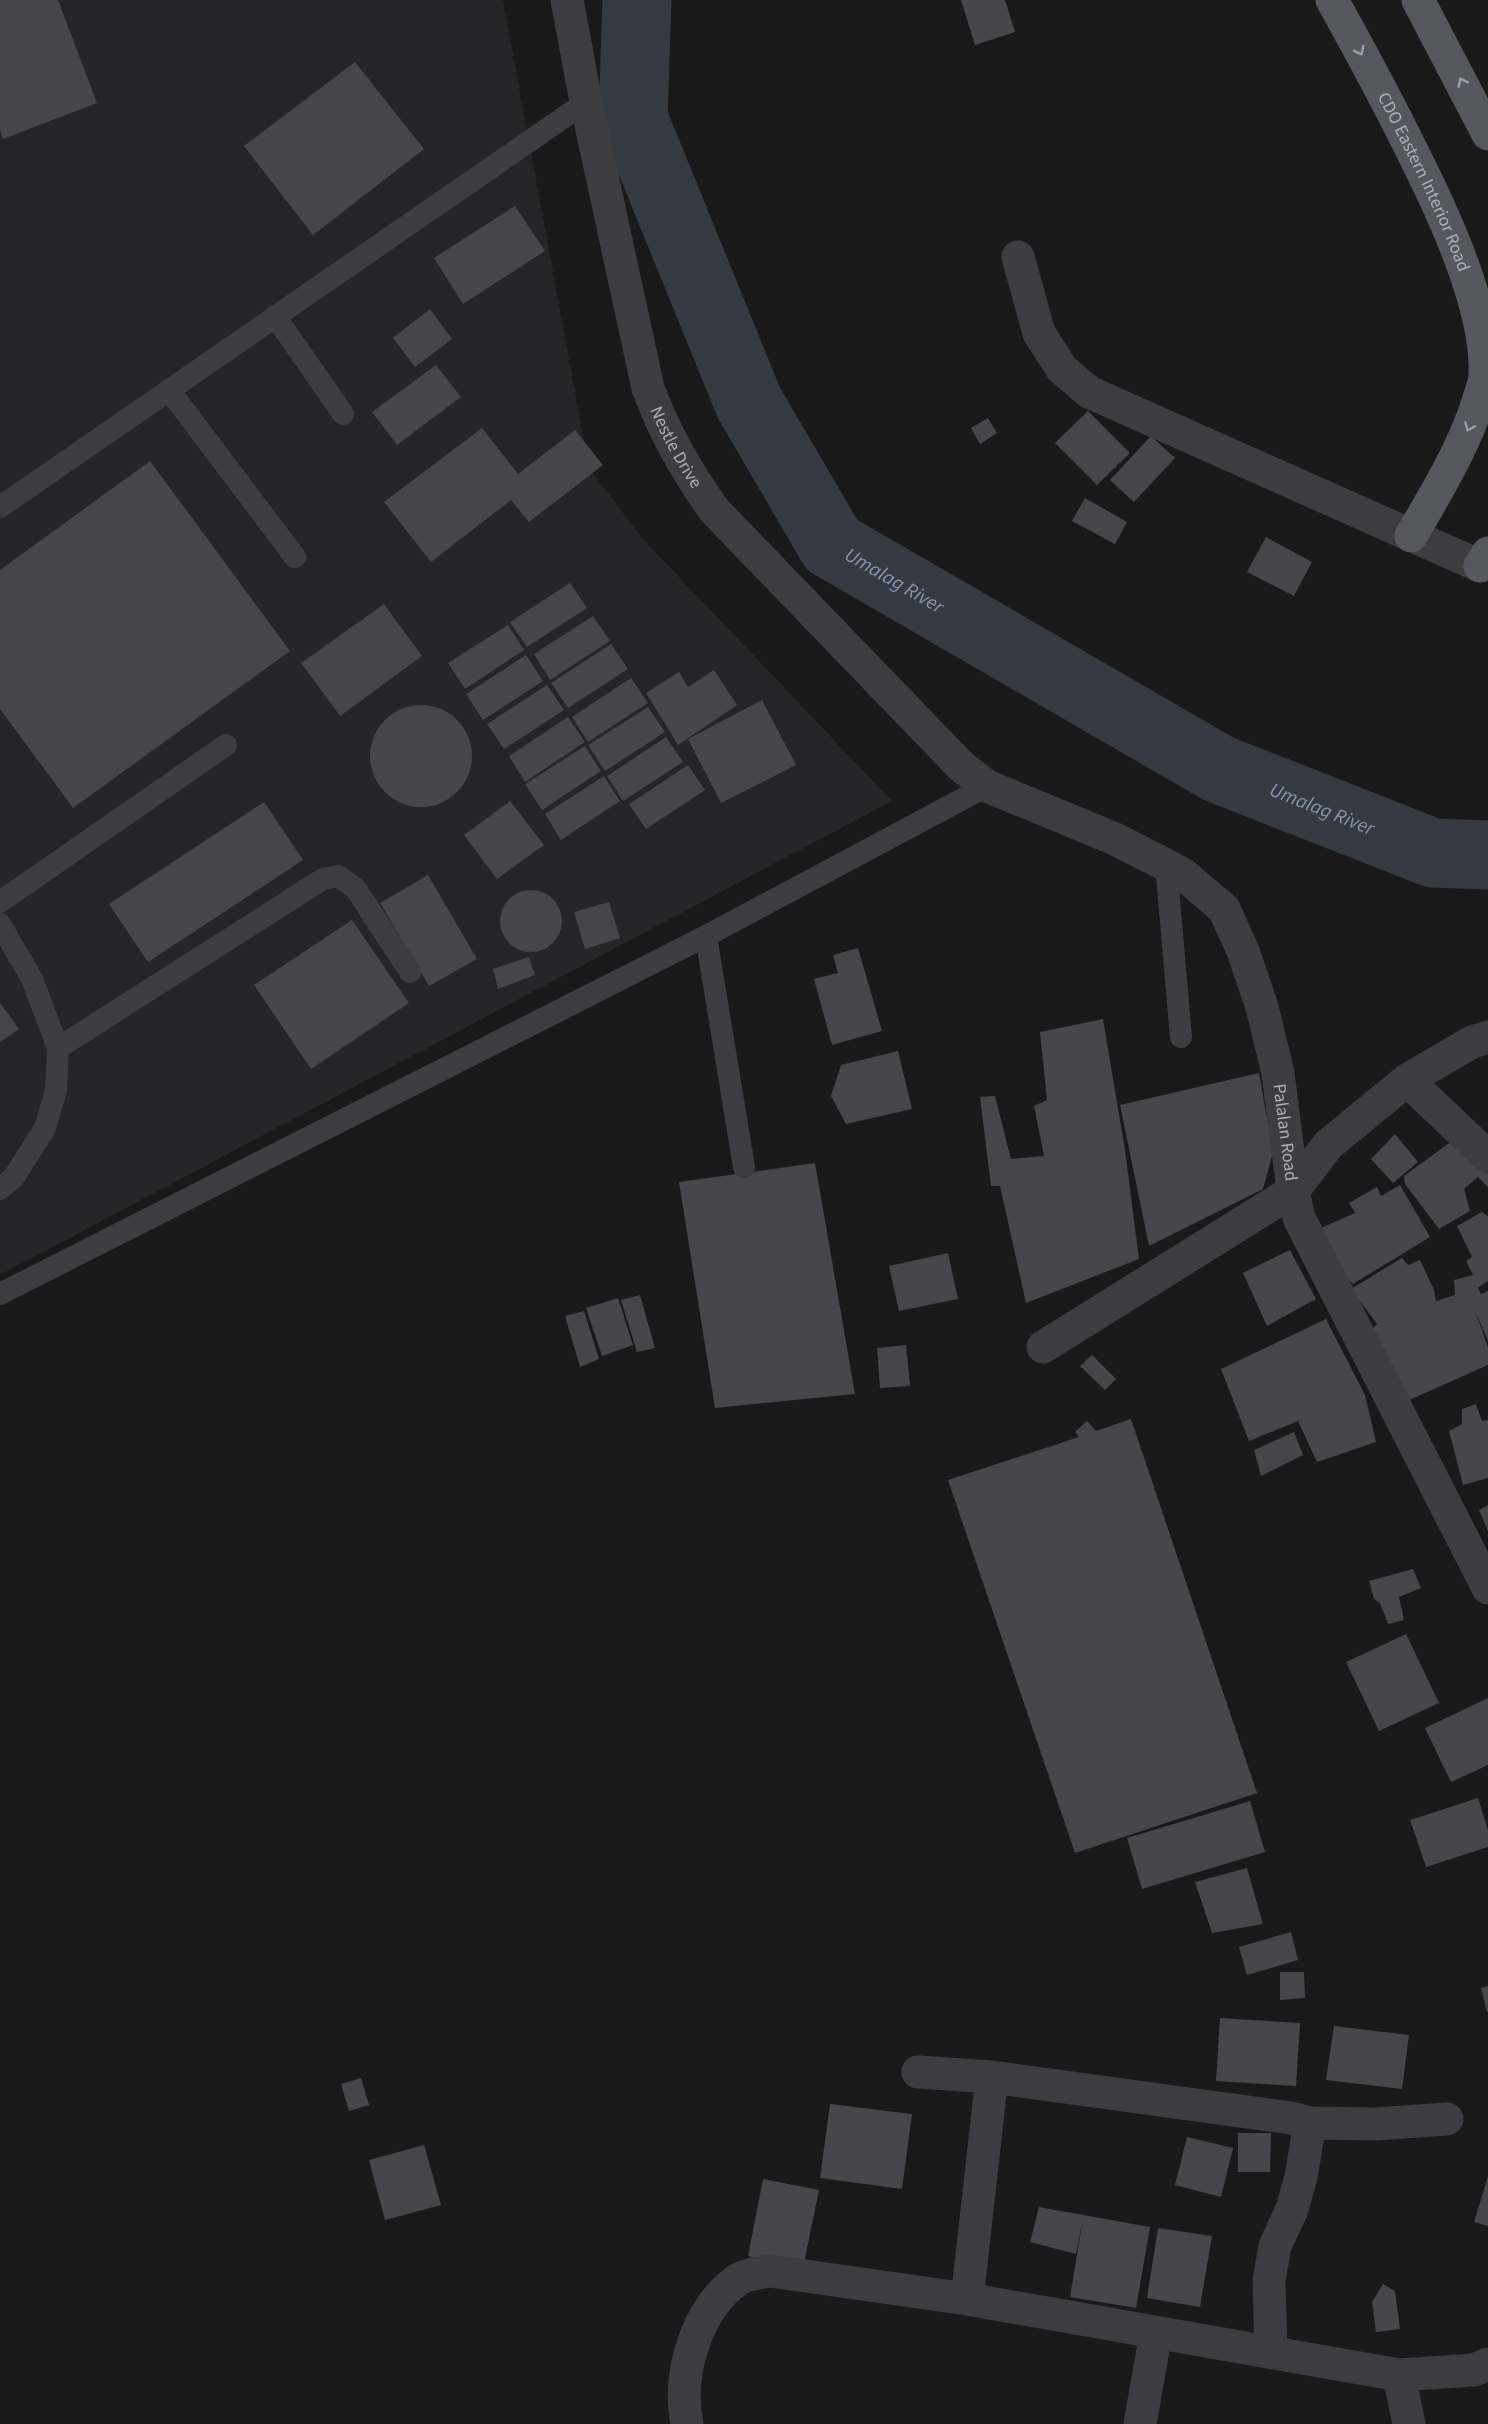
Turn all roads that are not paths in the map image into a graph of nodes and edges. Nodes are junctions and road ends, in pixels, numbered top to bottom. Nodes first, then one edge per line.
1 (567, 0) edge
2 (1332, 0) edge
3 (1418, 0) edge
4 (586, 102) junction
5 (1488, 134) edge
6 (1018, 257) dead end
7 (275, 316) junction
8 (169, 390) junction
9 (343, 414) dead end
10 (0, 507) edge
11 (1411, 536) junction
12 (295, 557) dead end
13 (1484, 560) edge
14 (226, 745) dead end
15 (987, 786) junction
16 (1166, 864) junction
17 (0, 902) edge
18 (0, 924) edge
19 (706, 936) junction
20 (410, 972) dead end
21 (1181, 1037) dead end
22 (1488, 1037) edge
23 (58, 1048) junction
24 (1407, 1080) junction
25 (1488, 1157) edge
26 (744, 1167) dead end
27 (0, 1189) edge
28 (1293, 1191) junction
29 (0, 1294) edge
30 (1043, 1347) dead end
31 (1488, 1588) edge
32 (918, 2072) dead end
33 (992, 2077) junction
34 (1448, 2119) dead end
35 (1310, 2123) junction
36 (967, 2300) junction
37 (1156, 2333) junction
38 (1271, 2352) junction
39 (1488, 2364) edge
40 (1399, 2374) junction
41 (687, 2424) edge
42 (1140, 2424) edge
43 (1409, 2424) edge

1 - 4 street, Nestle Drive
2 -> 11 main road, CDO Eastern Interior Road
5 -> 3 main road
4 - 7 lane
4 - 15 street, Nestle Drive
6 - 11 street
7 - 8 lane
7 - 9 lane
8 - 10 lane
8 - 12 lane
11 - 13 street
14 - 17 lane
15 - 16 street, Palalan Road
15 - 19 lane
16 - 21 lane
16 - 28 street, Palalan Road
18 - 23 lane
19 - 26 lane
19 - 29 lane
20 - 23 lane
22 - 24 street
23 - 27 lane
24 - 25 street
24 - 28 street
28 - 30 street
28 - 31 street, Palalan Road
32 - 33 street
33 - 35 street
33 - 36 street
34 - 35 street
35 - 38 street
36 - 37 street
36 - 41 street
37 - 38 street
37 - 42 street
38 - 40 street
39 - 40 street
40 - 43 street

